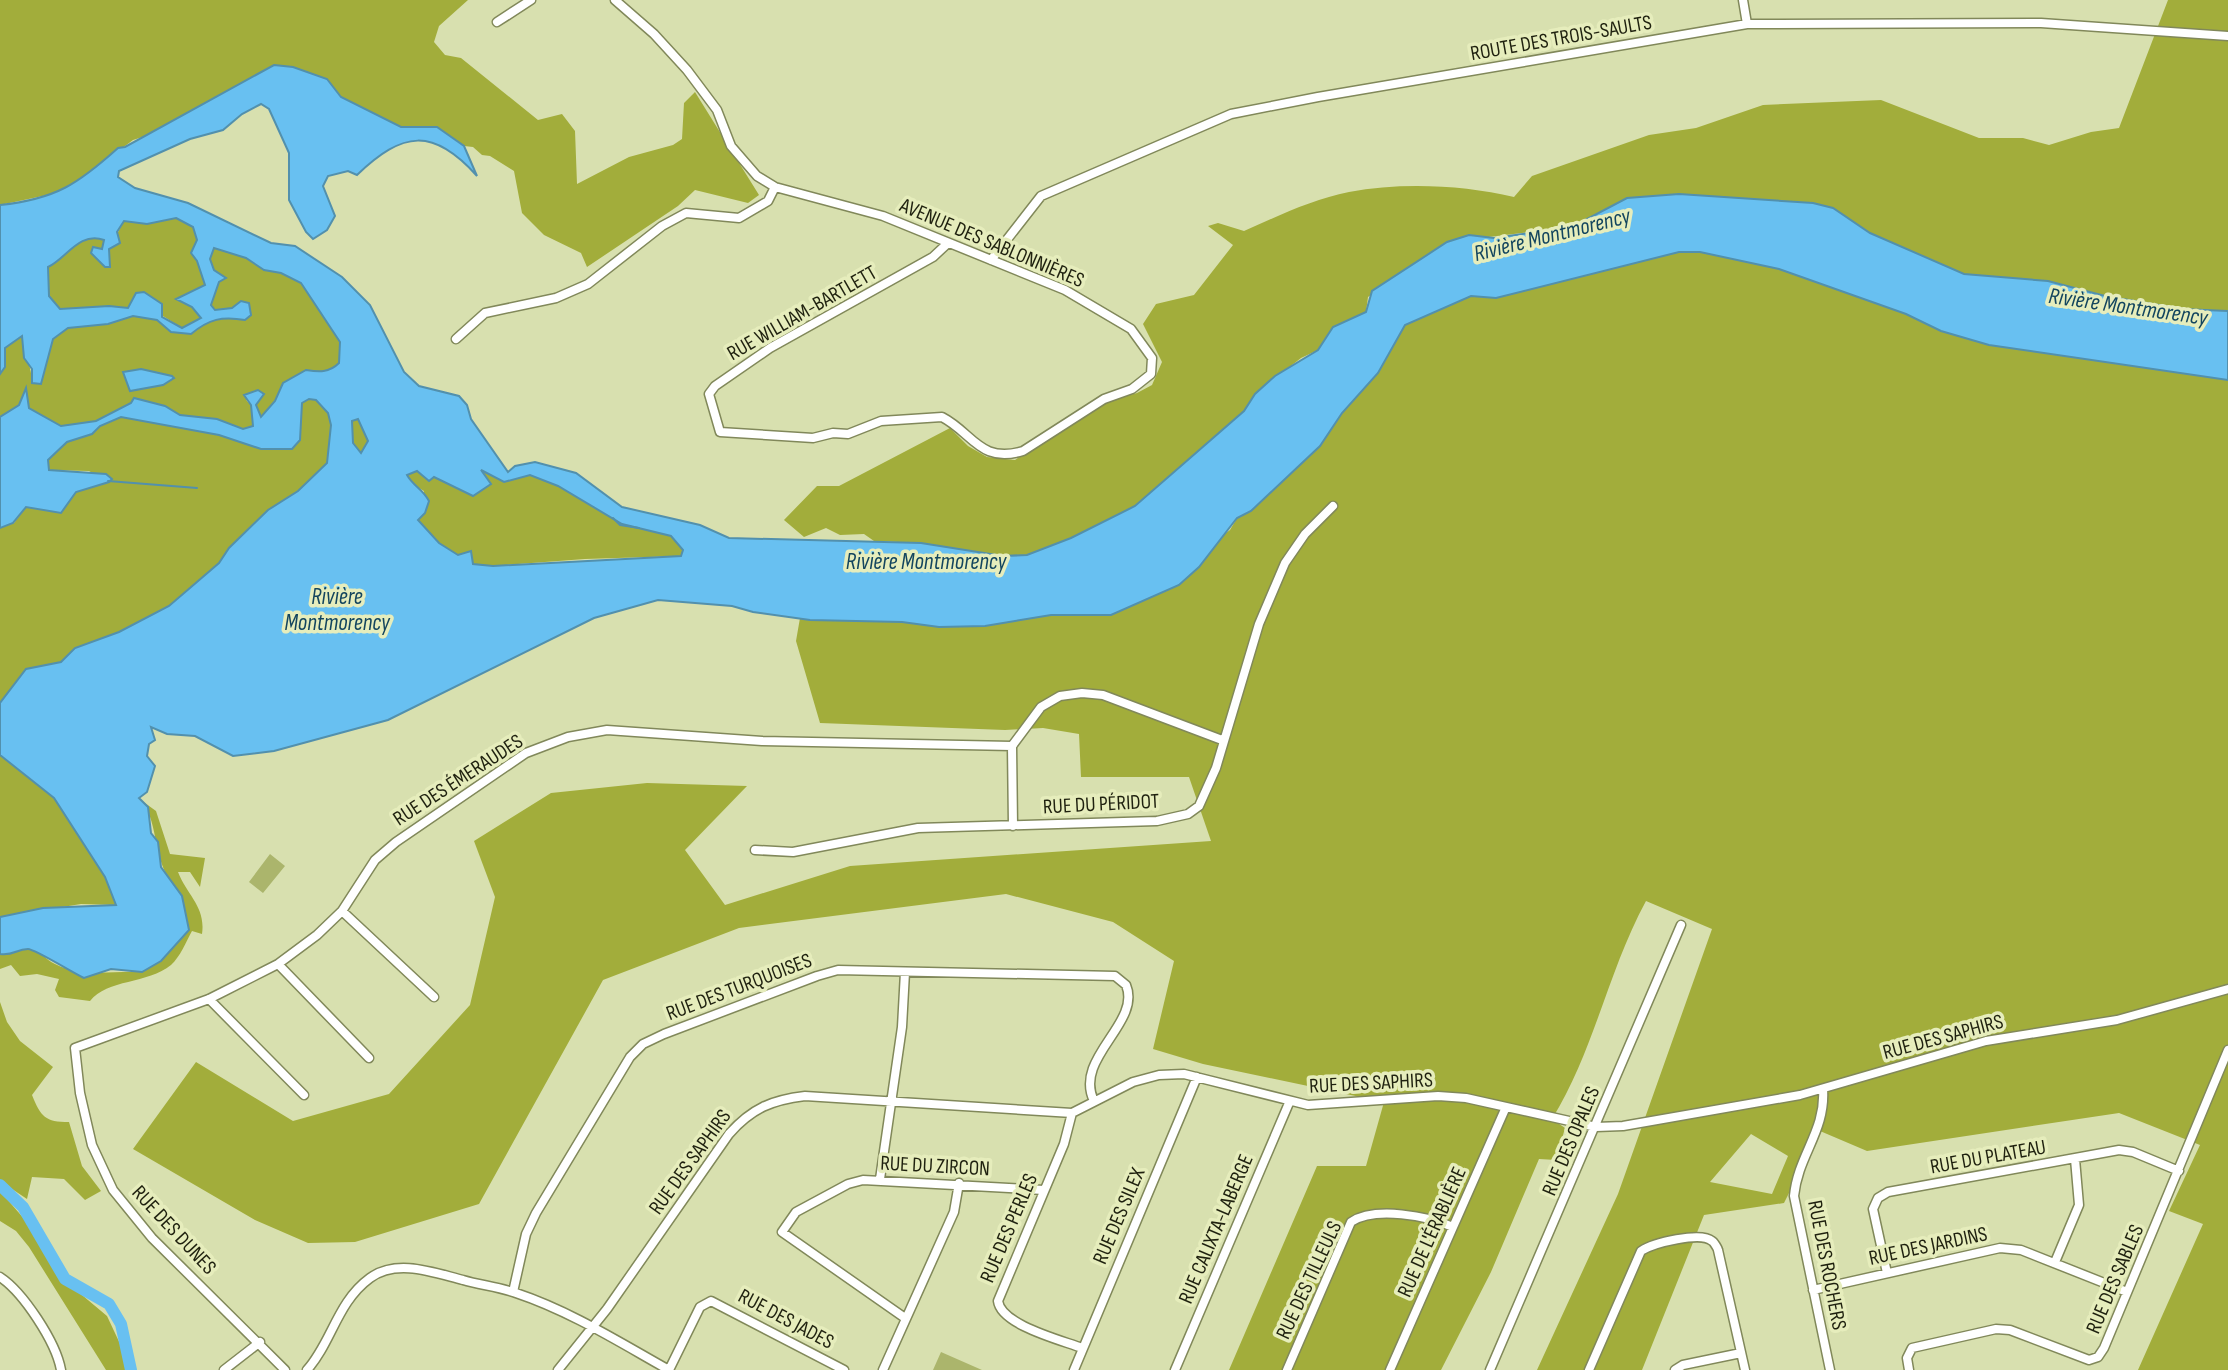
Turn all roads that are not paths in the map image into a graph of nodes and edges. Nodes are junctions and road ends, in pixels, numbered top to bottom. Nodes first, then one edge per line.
1 (531, 0) edge
2 (615, 0) edge
3 (1743, 0) edge
4 (497, 22) dead end
5 (1747, 24) junction
6 (2228, 36) edge
7 (775, 187) junction
8 (948, 243) junction
9 (991, 260) junction
10 (456, 339) dead end
11 (720, 432) joint
12 (1333, 506) dead end
13 (1222, 740) junction
14 (1012, 746) junction
15 (1013, 827) junction
16 (755, 850) dead end
17 (342, 911) junction
18 (1681, 925) dead end
19 (278, 964) junction
20 (905, 972) junction
21 (2228, 989) edge
22 (434, 997) dead end
23 (209, 999) junction
24 (75, 1048) joint
25 (2228, 1050) edge
26 (369, 1058) dead end
27 (1197, 1077) junction
28 (1824, 1089) junction
29 (304, 1095) dead end
30 (891, 1101) junction
31 (1094, 1101) junction
32 (1289, 1102) junction
33 (1506, 1107) junction
34 (1072, 1113) junction
35 (1597, 1128) junction
36 (2075, 1159) junction
37 (2179, 1171) junction
38 (880, 1179) junction
39 (959, 1183) junction
40 (1044, 1190) junction
41 (1453, 1227) junction
42 (2055, 1262) junction
43 (1886, 1273) junction
44 (0, 1277) edge
45 (1813, 1290) junction
46 (513, 1292) junction
47 (2127, 1292) junction
48 (905, 1318) junction
49 (592, 1327) junction
50 (260, 1342) junction
51 (1082, 1348) junction
52 (1741, 1353) junction
53 (281, 1368) edge
54 (61, 1370) edge
55 (224, 1370) edge
56 (307, 1370) edge
57 (558, 1370) edge
58 (669, 1370) edge
59 (844, 1370) edge
60 (883, 1370) edge
61 (1074, 1370) edge
62 (1175, 1370) edge
63 (1287, 1370) edge
64 (1390, 1370) edge
65 (1490, 1370) edge
66 (1589, 1370) edge
67 (1675, 1370) edge
68 (1745, 1370) edge
69 (1830, 1370) edge
70 (1909, 1370) edge

1 - 4 street
2 - 7 street, AVENUE DES SABLONNIÈRES
3 - 5 street
5 - 6 street, ROUTE DES TROIS-SAULTS
5 - 9 street, ROUTE DES TROIS-SAULTS
7 - 8 street, AVENUE DES SABLONNIÈRES
7 - 10 street
8 - 9 street, AVENUE DES SABLONNIÈRES
8 - 11 street, RUE WILLIAM-BARTLETT
9 - 11 street, AVENUE DES SABLONNIÈRES
12 - 13 street, RUE DU PÉRIDOT
13 - 14 street
13 - 15 street, RUE DU PÉRIDOT
14 - 15 street
14 - 17 street, RUE DES ÉMERAUDES
15 - 16 street, RUE DU PÉRIDOT
17 - 19 street, RUE DES ÉMERAUDES
17 - 22 street
18 - 35 street, RUE DES OPALES
19 - 23 street, RUE DES ÉMERAUDES
19 - 26 street
20 - 30 street
20 - 31 street, RUE DES TURQUOISES
20 - 46 street, RUE DES TURQUOISES
21 - 28 street, RUE DES SAPHIRS
23 - 24 street, RUE DES ÉMERAUDES
23 - 29 street
24 - 50 street, RUE DES DUNES
25 - 37 street, RUE DES SABLES
27 - 31 street, RUE DES SAPHIRS
27 - 32 street, RUE DES SAPHIRS
27 - 51 street, RUE DES SILEX
28 - 35 street, RUE DES SAPHIRS
28 - 45 street, RUE DES ROCHERS
30 - 34 street, RUE DES SAPHIRS
30 - 38 street
30 - 49 street, RUE DES SAPHIRS
31 - 34 street, RUE DES SAPHIRS
32 - 33 street, RUE DES SAPHIRS
32 - 62 street, RUE CALIXTA-LABERGE
33 - 35 street, RUE DES SAPHIRS
33 - 41 street, RUE DE L'ÉRABLIÈRE
34 - 40 street, RUE DES PERLES
35 - 65 street, RUE DES OPALES
36 - 37 street, RUE DU PLATEAU
36 - 42 street
36 - 43 street, RUE DU PLATEAU
37 - 47 street, RUE DES SABLES
38 - 39 street, RUE DU ZIRCON
38 - 48 street, RUE DU ZIRCON
39 - 40 street, RUE DU ZIRCON
39 - 48 street
40 - 51 street, RUE DES PERLES
41 - 63 street, RUE DES TILLEULS
41 - 64 street, RUE DE L'ÉRABLIÈRE
42 - 43 street, RUE DES JARDINS
42 - 47 street, RUE DES JARDINS
43 - 45 street, RUE DES JARDINS
44 - 54 street
45 - 69 street, RUE DES ROCHERS
46 - 49 street
46 - 56 street
47 - 70 street, RUE DES SABLES
48 - 60 street
49 - 57 street, RUE DES SAPHIRS
49 - 58 street
50 - 53 street, RUE DES DUNES
50 - 55 street
51 - 61 street, RUE DES SILEX
52 - 66 street
52 - 67 street
52 - 68 street
58 - 59 street, RUE DES JADES

